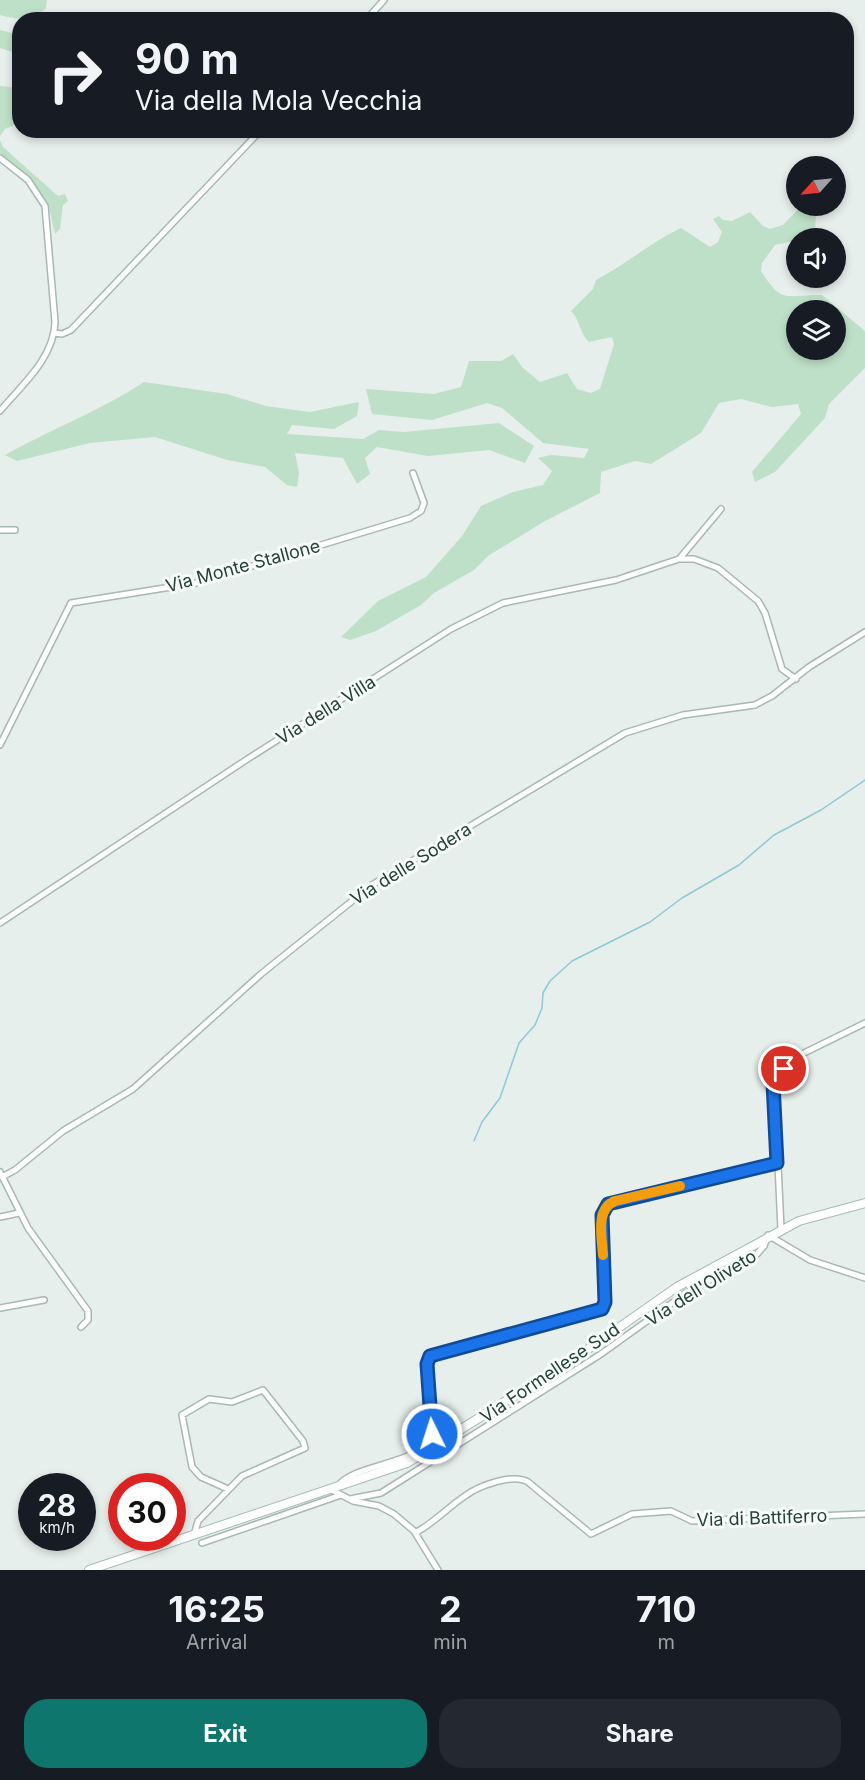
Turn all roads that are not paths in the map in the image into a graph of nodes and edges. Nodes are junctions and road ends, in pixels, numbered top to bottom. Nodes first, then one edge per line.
1 (384, 0) edge
2 (373, 12) edge
3 (253, 138) edge
4 (0, 158) edge
5 (54, 333) junction
6 (0, 411) edge
7 (412, 473) dead end
8 (721, 509) dead end
9 (0, 530) edge
10 (15, 530) dead end
11 (679, 559) junction
12 (865, 632) edge
13 (796, 679) junction
14 (0, 745) edge
15 (0, 923) edge
16 (865, 1023) edge
17 (777, 1163) junction
18 (1, 1175) edge
19 (865, 1203) edge
20 (19, 1213) junction
21 (0, 1217) edge
22 (781, 1229) junction
23 (768, 1235) junction
24 (865, 1278) edge
25 (44, 1300) dead end
26 (0, 1308) edge
27 (81, 1327) dead end
28 (334, 1488) junction
29 (228, 1489) junction
30 (341, 1495) junction
31 (350, 1499) junction
32 (865, 1514) edge
33 (415, 1533) junction
34 (194, 1535) junction
35 (202, 1543) dead end
36 (436, 1569) edge
37 (89, 1570) edge

1 - 2 street
3 - 5 street
4 - 5 street
5 - 6 street
7 - 14 street, Via Monte Stallone
8 - 11 street, Via della Villa
9 - 10 street
11 - 13 street, Via della Villa
11 - 15 street, Via della Villa
12 - 13 street, Via delle Sodera
13 - 18 street, Via delle Sodera
16 - 17 street
17 - 22 street
17 - 28 street
18 - 20 street
19 - 22 street, Via Formellese Sud
20 - 21 street
20 - 27 street
22 - 23 street, Via Formellese Sud
23 - 24 street
23 - 28 street, Via Formellese Sud
23 - 31 street, Via dell'Oliveto
25 - 26 street
28 - 30 street
28 - 34 street, Via Formellese Sud
29 - 29 street
29 - 34 street
30 - 31 street
30 - 35 street
31 - 33 street
32 - 33 street, Via di Battiferro
33 - 36 street
34 - 37 street, Via Formellese Sud

